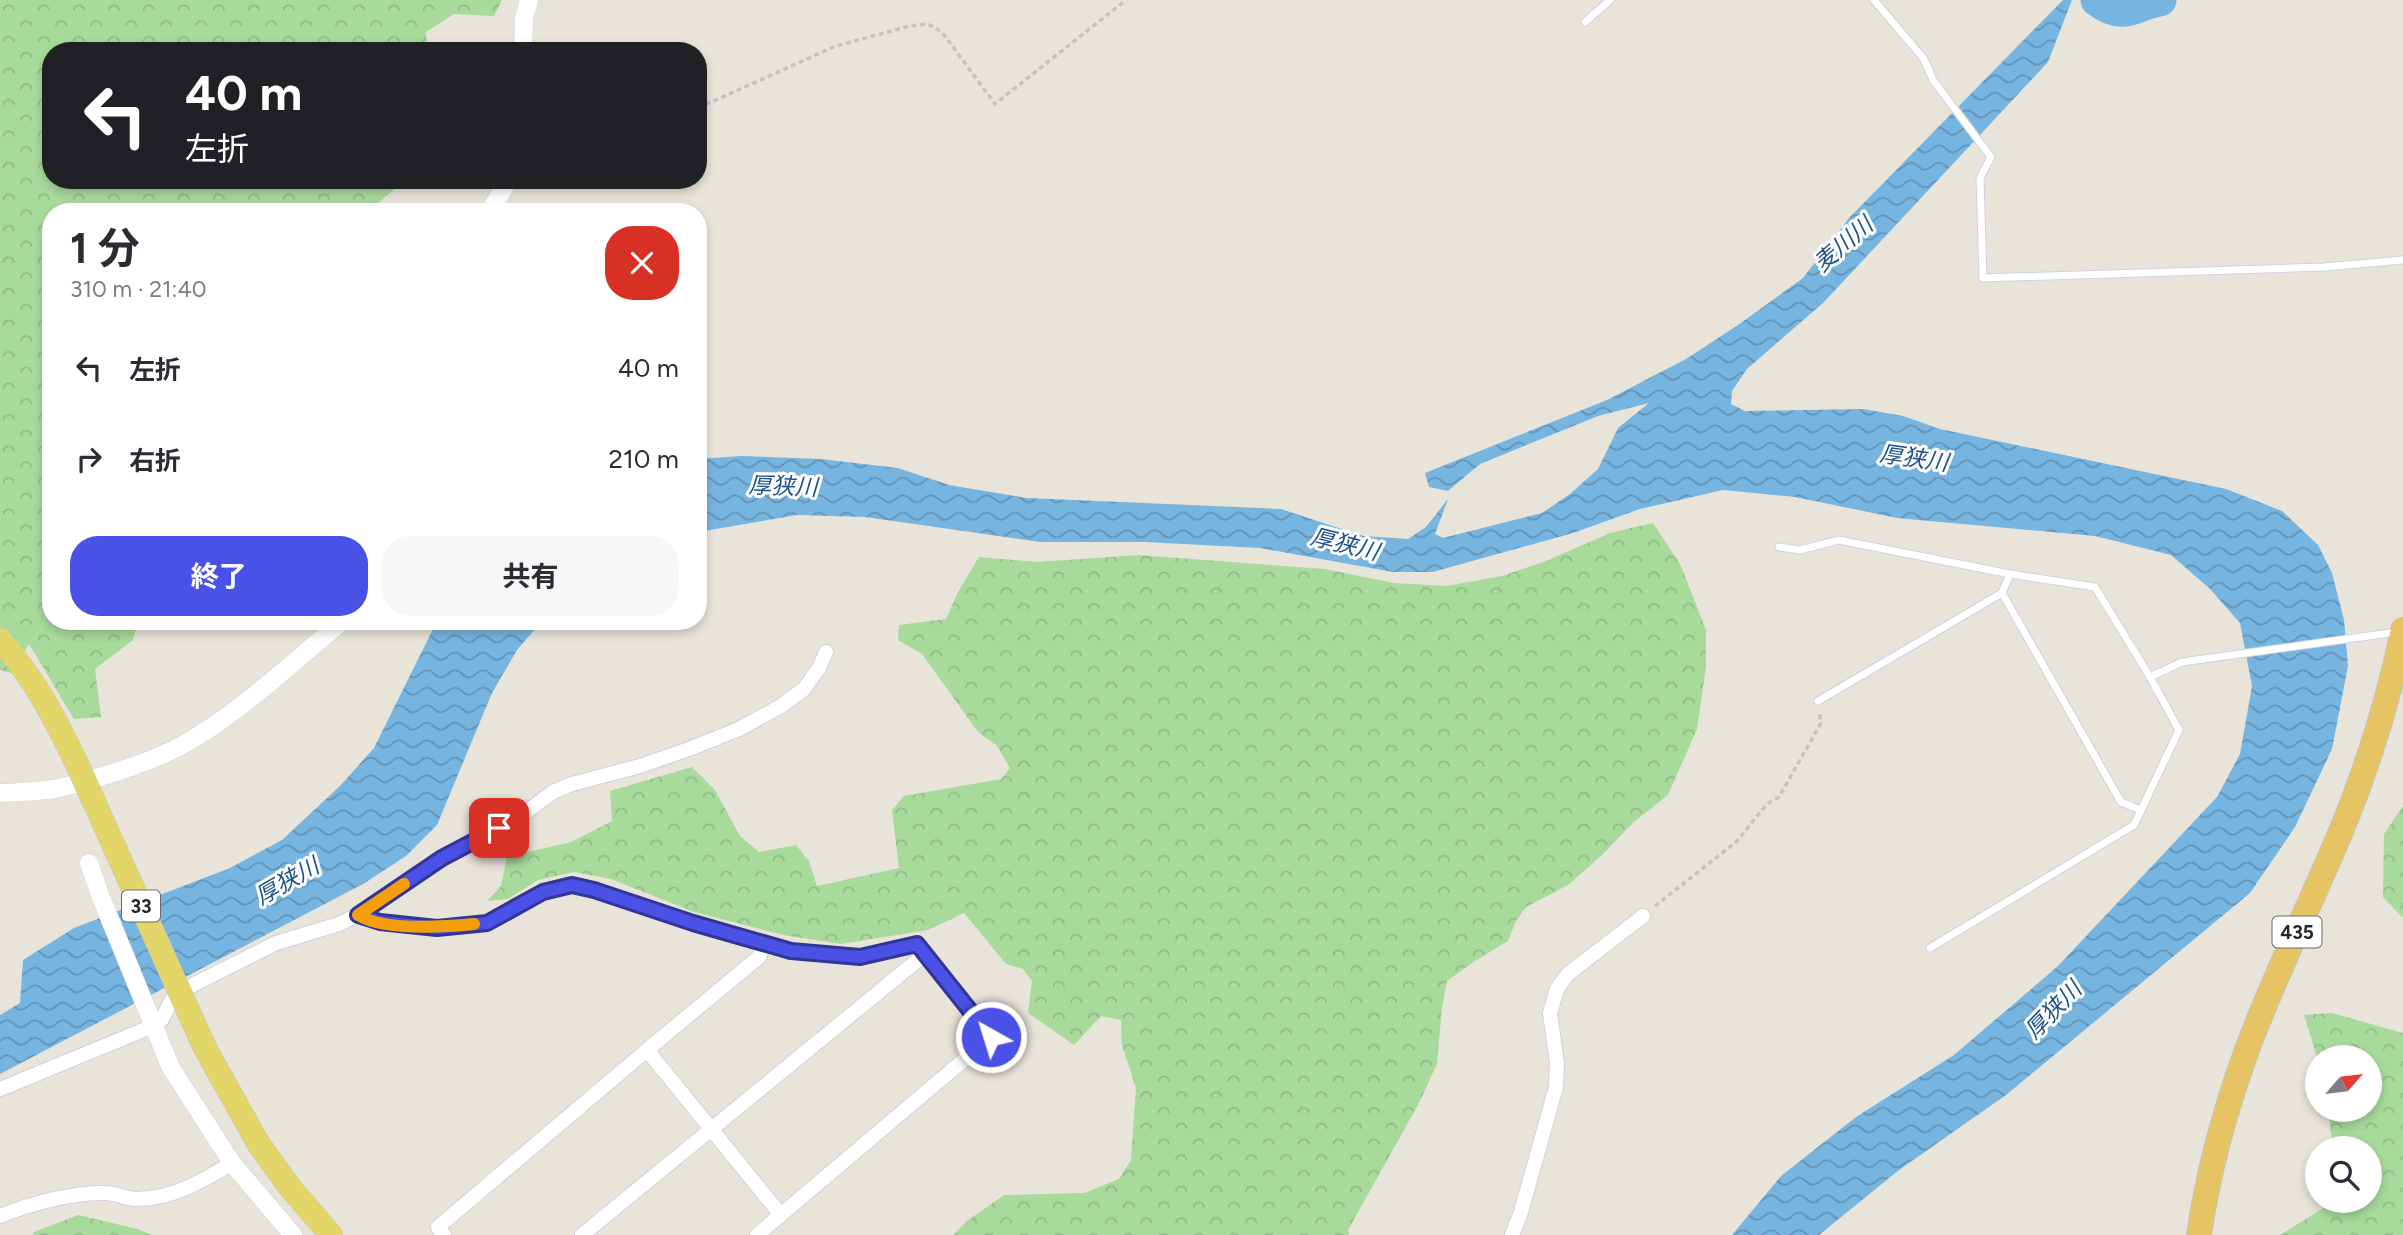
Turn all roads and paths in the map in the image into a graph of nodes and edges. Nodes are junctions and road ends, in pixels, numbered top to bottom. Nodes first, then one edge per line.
1 (529, 0) edge
2 (1125, 0) edge
3 (1610, 0) edge
4 (1874, 0) edge
5 (1585, 22) dead end
6 (523, 42) edge
7 (707, 104) edge
8 (2403, 260) edge
9 (1779, 547) dead end
10 (2010, 574) junction
11 (2002, 593) junction
12 (331, 630) edge
13 (2402, 633) edge
14 (0, 640) edge
15 (826, 652) dead end
16 (2150, 677) junction
17 (1818, 701) joint
18 (0, 793) edge
19 (2141, 810) junction
20 (89, 863) dead end
21 (358, 915) junction
22 (1643, 916) joint
23 (763, 944) junction
24 (1930, 948) dead end
25 (924, 955) junction
26 (150, 1019) junction
27 (647, 1050) junction
28 (0, 1089) edge
29 (712, 1130) junction
30 (232, 1163) junction
31 (781, 1215) junction
32 (0, 1216) edge
33 (293, 1235) edge
34 (331, 1235) edge
35 (444, 1235) edge
36 (582, 1235) edge
37 (757, 1235) edge
38 (1512, 1235) edge
39 (2199, 1235) edge

1 - 6 street
2 - 7 path
3 - 5 lane
4 - 8 lane
9 - 10 lane
10 - 11 lane
10 - 16 lane
11 - 17 lane
11 - 19 lane
12 - 18 street
13 - 16 lane
13 - 39 highway, 435
14 - 34 main road, 33, bridge
15 - 21 street
16 - 19 lane
17 - 22 path
19 - 24 lane
20 - 26 street
21 - 23 street
21 - 26 street
22 - 38 street
23 - 25 street
23 - 27 street
25 - 29 street
25 - 31 street
26 - 28 street
26 - 30 street
27 - 29 street
27 - 35 street
29 - 31 street
29 - 36 street
30 - 32 street
30 - 33 street
31 - 37 street

